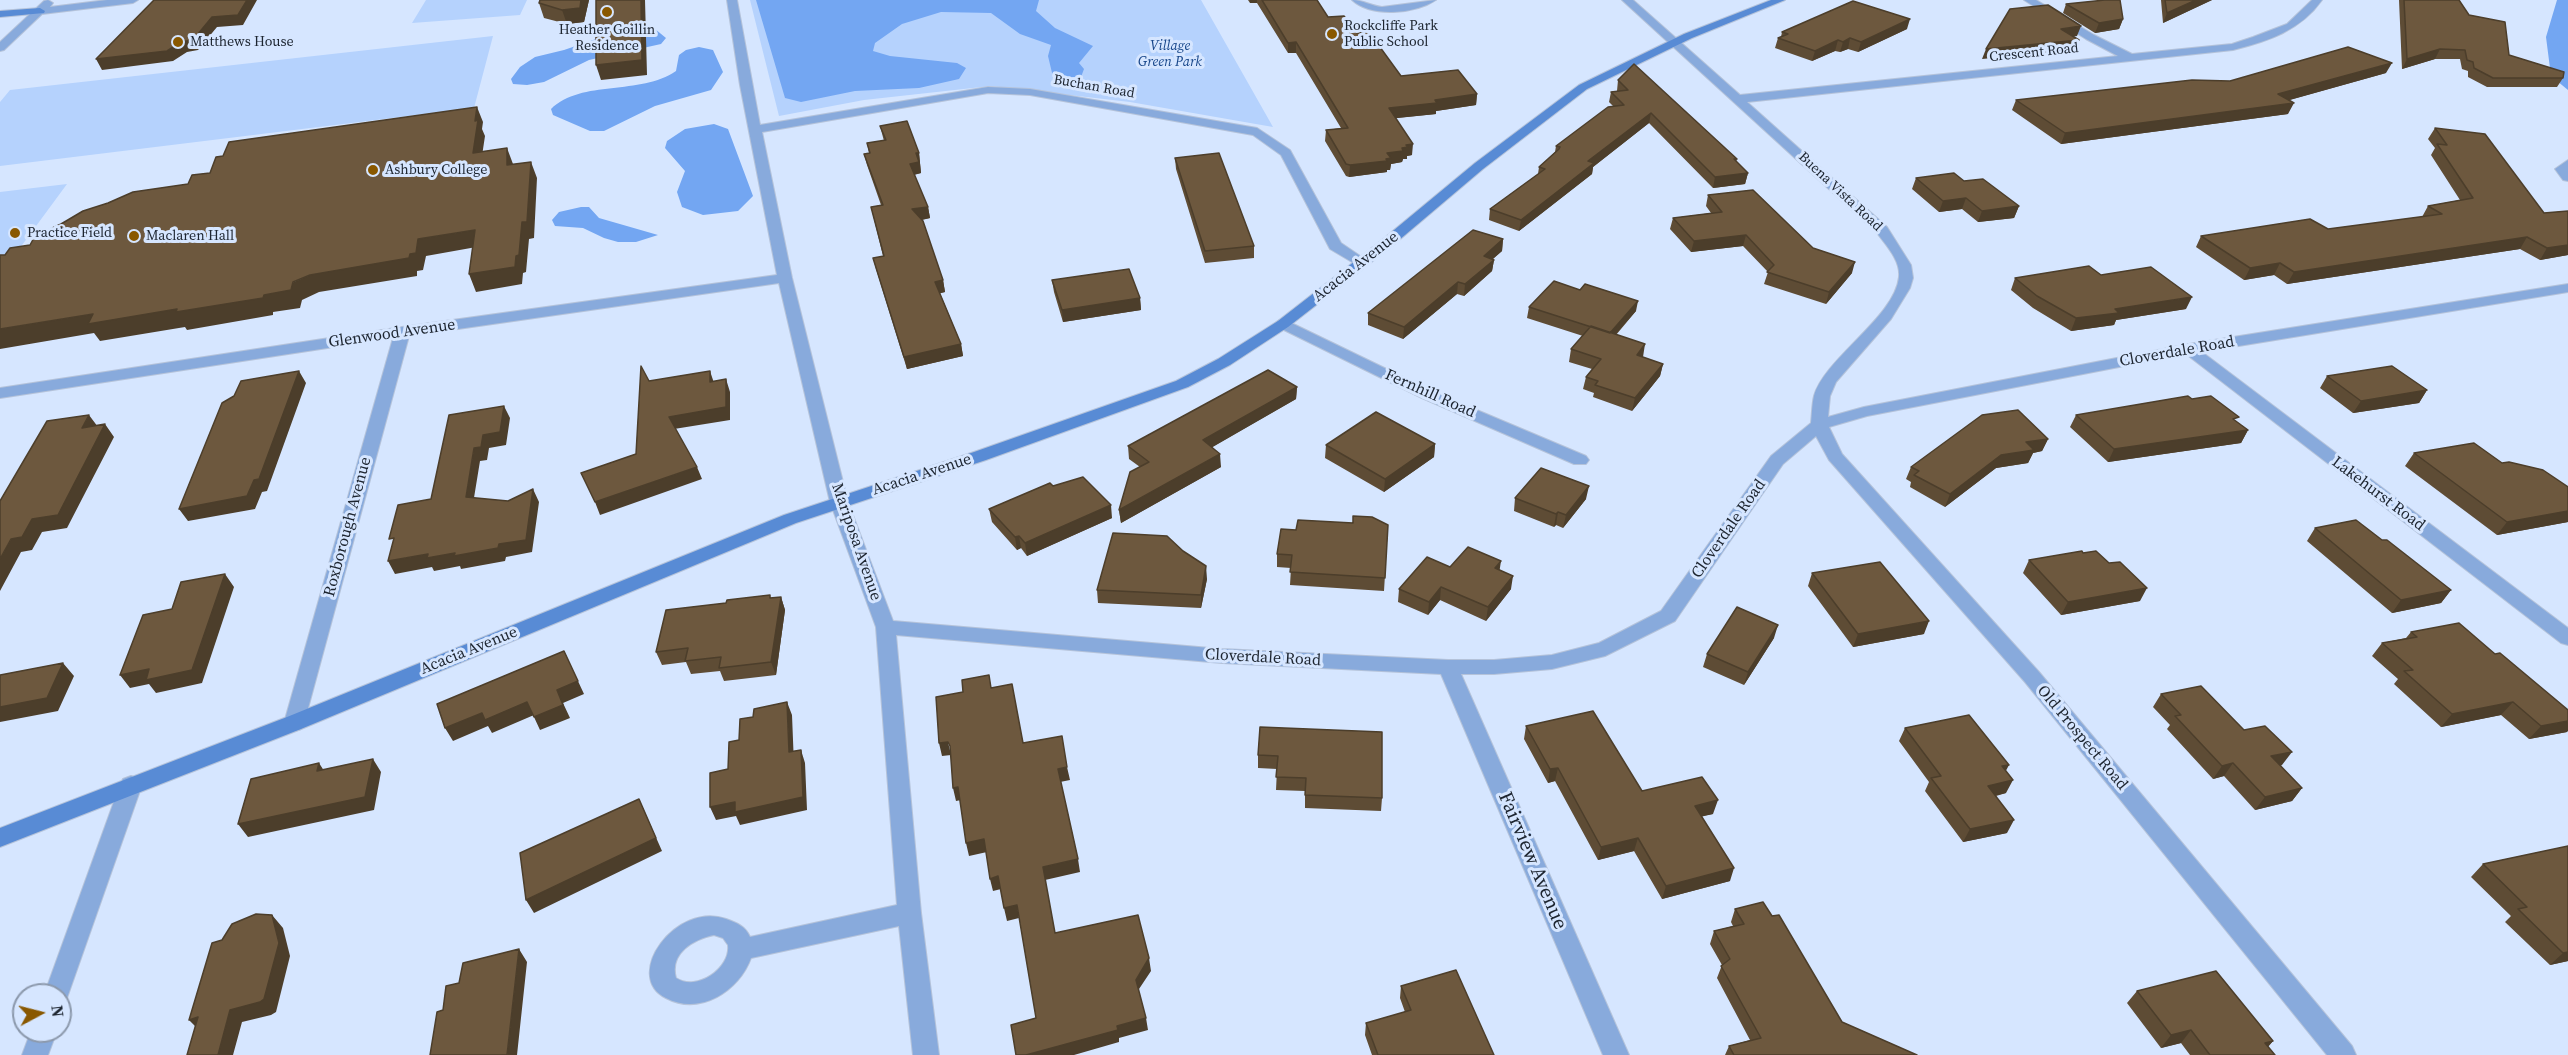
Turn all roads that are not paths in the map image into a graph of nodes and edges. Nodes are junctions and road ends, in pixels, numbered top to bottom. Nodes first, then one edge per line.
1 (52, 0) edge
2 (134, 0) edge
3 (732, 0) edge
4 (1356, 0) edge
5 (1432, 0) edge
6 (1628, 0) edge
7 (1780, 0) edge
8 (2029, 0) edge
9 (2317, 0) edge
10 (40, 11) junction
11 (0, 14) edge
12 (1675, 42) junction
13 (0, 48) edge
14 (2131, 58) junction
15 (1739, 99) junction
16 (755, 130) junction
17 (2568, 164) edge
18 (2568, 177) edge
19 (1362, 262) junction
20 (785, 278) junction
21 (2568, 288) edge
22 (1283, 324) junction
23 (402, 332) junction
24 (2189, 349) junction
25 (0, 393) edge
26 (1819, 425) junction
27 (1580, 460) dead end
28 (839, 502) junction
29 (886, 627) junction
30 (2568, 638) edge
31 (1448, 667) junction
32 (294, 723) junction
33 (131, 784) junction
34 (0, 838) edge
35 (909, 913) junction
36 (741, 950) dead end
37 (60, 983) edge
38 (926, 1055) edge
39 (1616, 1055) edge
40 (2343, 1055) edge

1 - 10 street
2 - 10 street
3 - 16 street, Mariposa Avenue
4 - 5 lane
6 - 12 street, Buena Vista Road
7 - 12 street, Acacia Avenue
8 - 14 street
9 - 14 street, Crescent Road
10 - 11 street
10 - 13 street
12 - 15 street, Buena Vista Road
12 - 19 street, Acacia Avenue
14 - 15 street, Crescent Road
15 - 26 street, Buena Vista Road
16 - 19 street, Buchan Road
16 - 20 street, Mariposa Avenue
17 - 18 street
19 - 22 street, Acacia Avenue
20 - 23 street, Glenwood Avenue
20 - 28 street, Mariposa Avenue
21 - 24 street, Cloverdale Road
22 - 27 street, Fernhill Road
22 - 28 street, Acacia Avenue
23 - 25 street, Glenwood Avenue
23 - 32 street, Roxborough Avenue
24 - 26 street, Cloverdale Road
24 - 30 street, Lakehurst Road
26 - 31 street, Cloverdale Road
26 - 40 street, Old Prospect Road
28 - 29 street, Mariposa Avenue
28 - 32 street, Acacia Avenue
29 - 31 street, Cloverdale Road
29 - 35 street, Mariposa Avenue
31 - 39 street, Fairview Avenue
32 - 33 street, Acacia Avenue
33 - 34 street, Acacia Avenue
33 - 37 street
35 - 36 street
35 - 38 street, Mariposa Avenue

